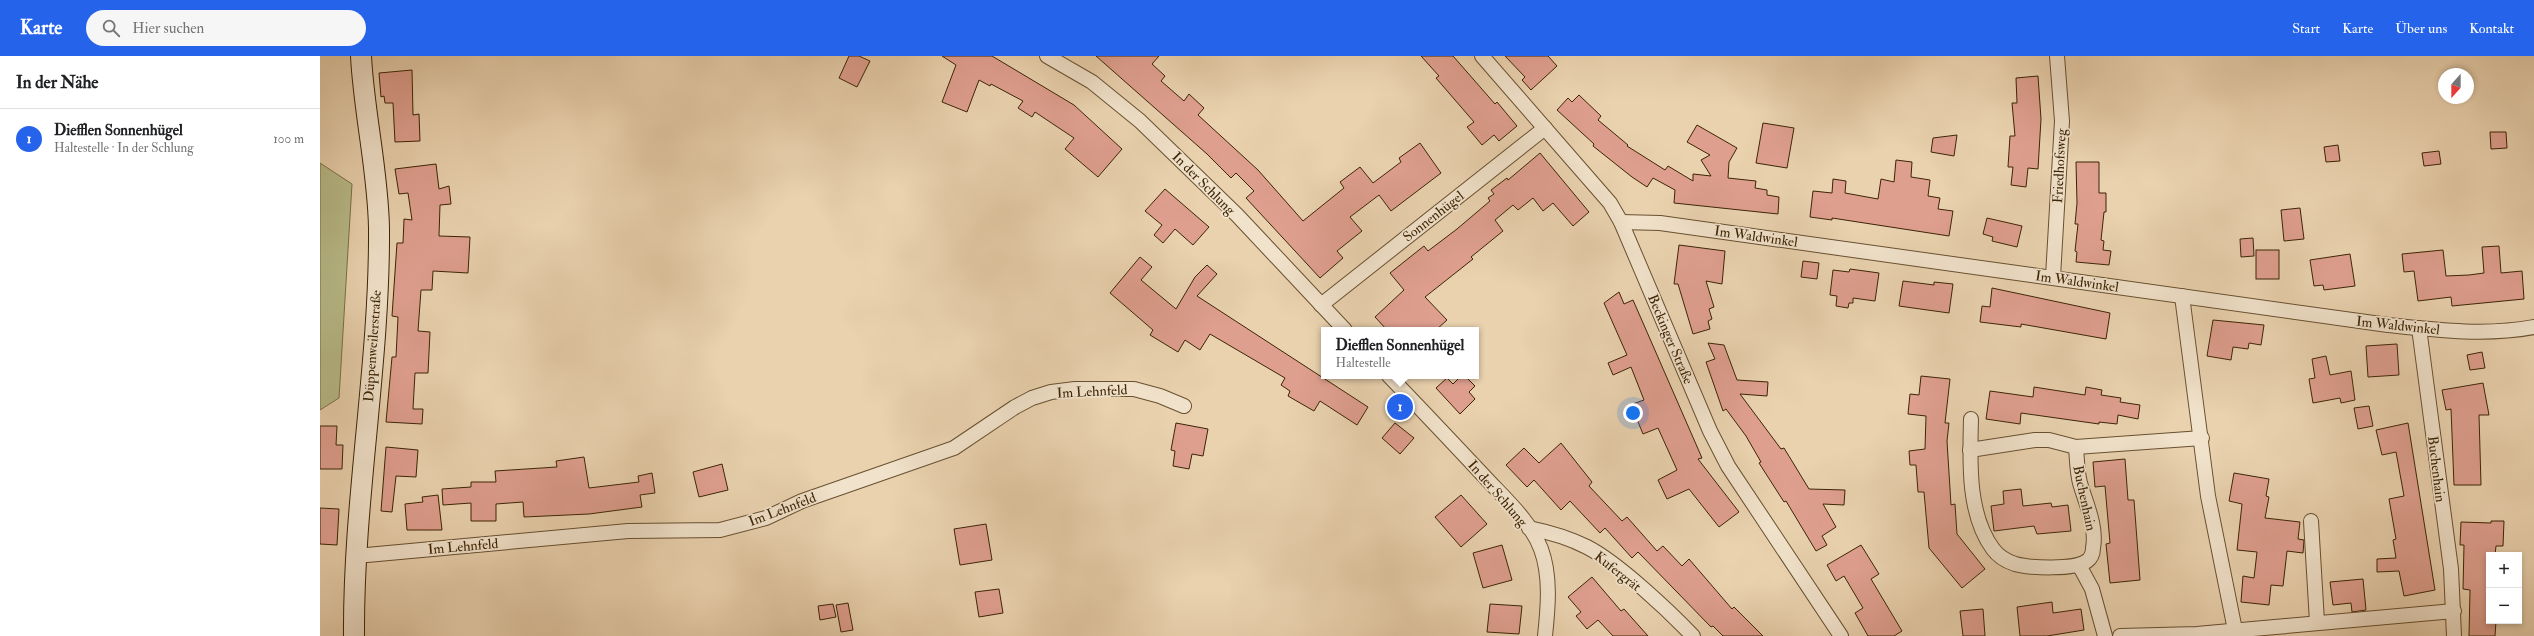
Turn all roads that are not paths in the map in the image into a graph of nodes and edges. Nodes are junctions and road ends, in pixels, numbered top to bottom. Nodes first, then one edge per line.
1 (361, 56) edge
2 (1047, 56) edge
3 (1482, 56) edge
4 (2057, 56) edge
5 (1545, 128) junction
6 (1621, 222) junction
7 (2052, 277) junction
8 (2182, 296) junction
9 (1321, 305) junction
10 (1342, 327) edge
11 (2534, 327) edge
12 (2419, 328) junction
13 (1392, 379) edge
14 (1184, 406) dead end
15 (1971, 419) dead end
16 (2202, 438) junction
17 (2076, 447) junction
18 (1970, 450) junction
19 (2311, 521) dead end
20 (1529, 528) junction
21 (356, 556) junction
22 (2079, 565) junction
23 (2454, 611) junction
24 (2318, 622) junction
25 (2234, 630) junction
26 (354, 636) edge
27 (1544, 636) edge
28 (1693, 636) edge
29 (1841, 636) edge
30 (2105, 636) edge
31 (2120, 636) edge
32 (2454, 636) edge

1 - 21 street, Düppenweilerstraße
2 - 9 street, In der Schlung
3 - 5 street, Beckinger Straße
4 - 7 street, Friedhofsweg
5 - 6 street, Beckinger Straße
5 - 9 street, Sonnenhügel
6 - 7 street, Im Waldwinkel
6 - 29 street, Beckinger Straße
7 - 8 street, Im Waldwinkel
8 - 12 street, Im Waldwinkel
8 - 16 street
9 - 10 street, In der Schlung
11 - 12 street, Im Waldwinkel
12 - 23 street, Buchenhain
13 - 20 street, In der Schlung
14 - 21 street, Im Lehnfeld
15 - 18 street
16 - 17 street, Buchenhain
16 - 25 street
17 - 18 street, Buchenhain
17 - 22 street, Buchenhain
18 - 22 street
19 - 24 street
20 - 27 street, In der Schlung
20 - 28 street, Kufergrät
21 - 26 street, Düppenweilerstraße
22 - 30 street
23 - 24 street
23 - 32 street, Buchenhain
24 - 25 street
25 - 31 street

